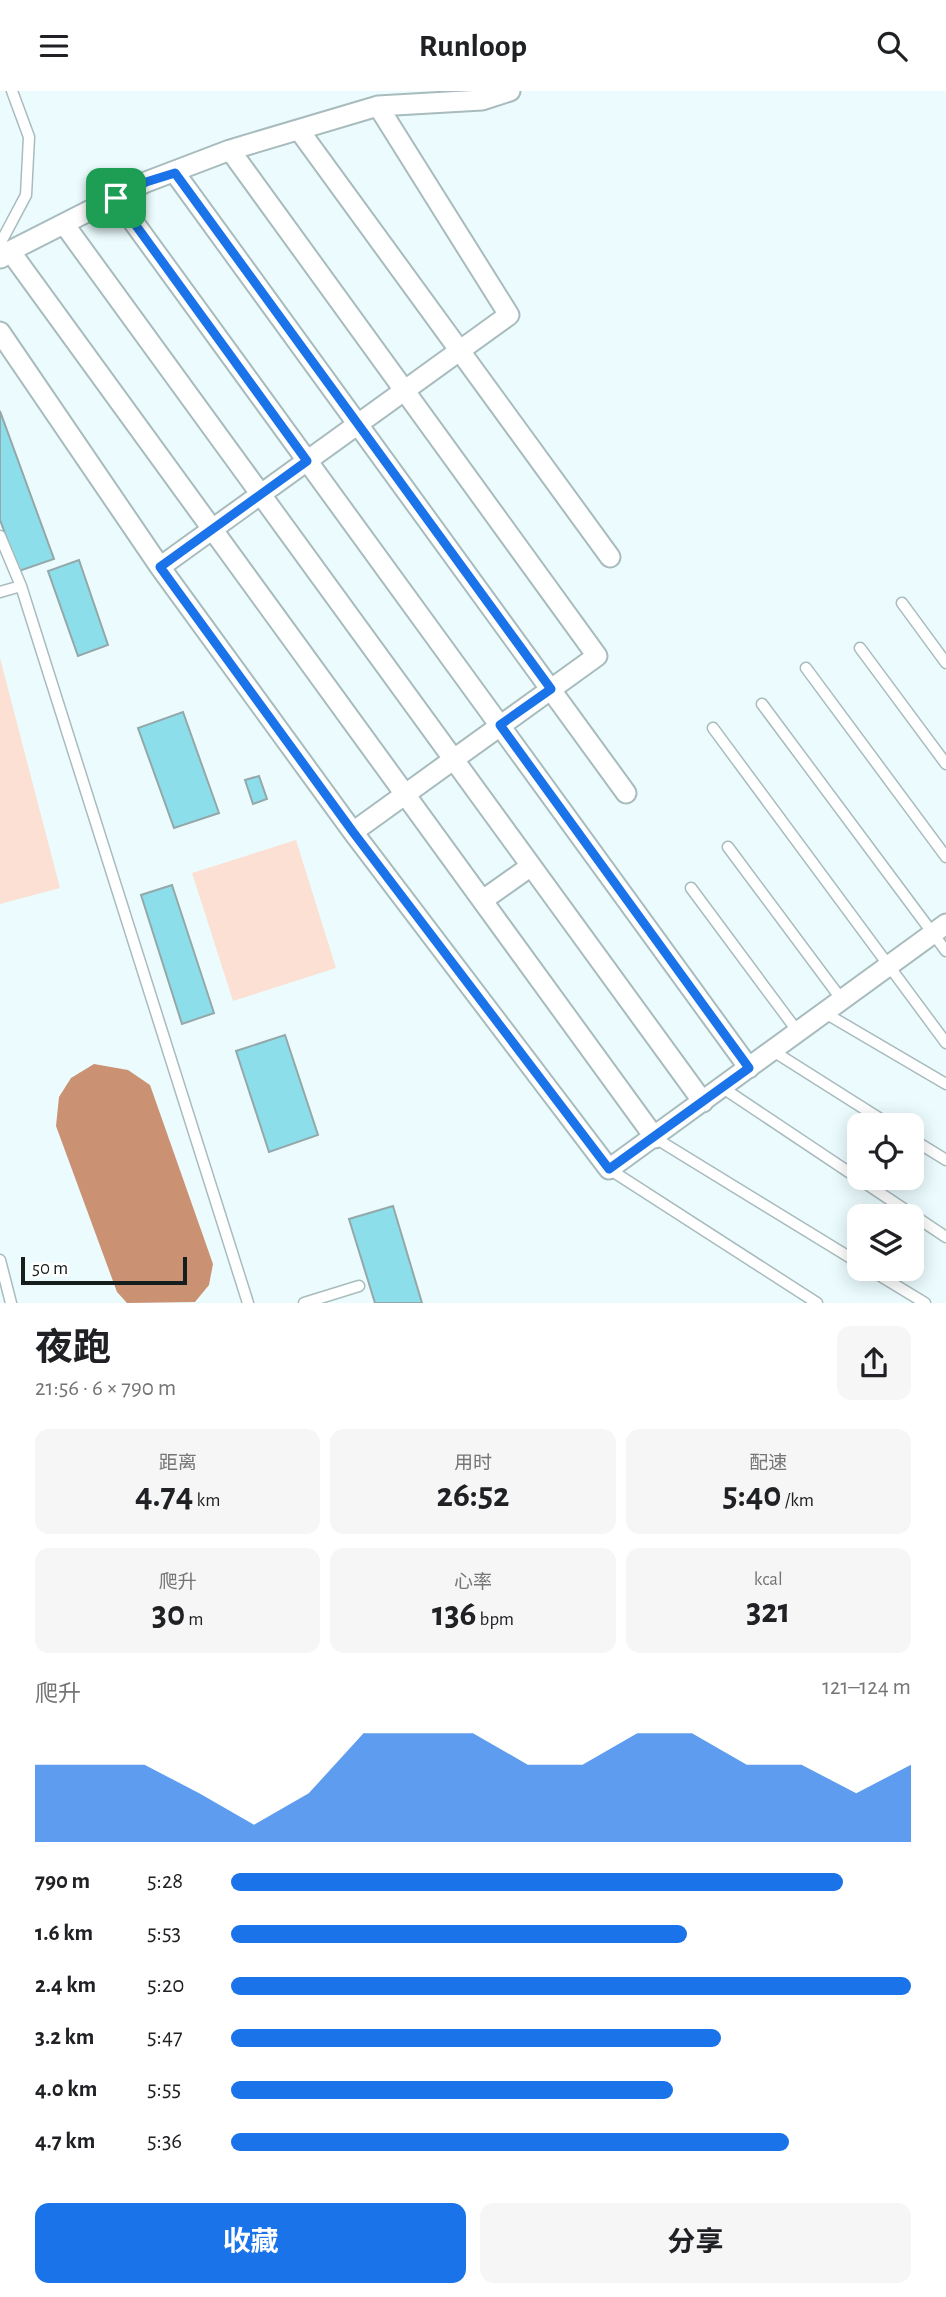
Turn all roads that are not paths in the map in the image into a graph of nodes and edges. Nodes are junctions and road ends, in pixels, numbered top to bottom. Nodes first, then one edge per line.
1 (12, 91) edge
2 (510, 91) edge
3 (481, 96) edge
4 (423, 98) edge
5 (377, 103) junction
6 (299, 130) junction
7 (230, 150) junction
8 (175, 173) junction
9 (116, 198) junction
10 (64, 224) junction
11 (3, 251) edge
12 (0, 332) edge
13 (460, 351) junction
14 (404, 391) junction
15 (358, 424) junction
16 (307, 461) junction
17 (261, 494) junction
18 (213, 529) junction
19 (0, 536) edge
20 (610, 557) dead end
21 (160, 567) junction
22 (20, 586) junction
23 (0, 592) edge
24 (902, 603) dead end
25 (860, 647) dead end
26 (946, 663) edge
27 (806, 668) dead end
28 (551, 689) junction
29 (762, 704) dead end
30 (500, 725) junction
31 (713, 728) dead end
32 (454, 759) junction
33 (946, 764) edge
34 (626, 793) dead end
35 (405, 794) junction
36 (353, 832) junction
37 (728, 847) dead end
38 (946, 857) edge
39 (531, 866) junction
40 (691, 888) dead end
41 (483, 901) junction
42 (939, 929) edge
43 (946, 951) edge
44 (889, 966) junction
45 (842, 1000) junction
46 (825, 1013) junction
47 (798, 1032) junction
48 (946, 1043) edge
49 (773, 1051) junction
50 (749, 1068) junction
51 (946, 1084) edge
52 (723, 1088) junction
53 (703, 1102) junction
54 (872, 1113) edge
55 (655, 1137) junction
56 (924, 1146) edge
57 (946, 1160) edge
58 (609, 1169) junction
59 (946, 1237) edge
60 (847, 1256) edge
61 (0, 1260) edge
62 (889, 1281) edge
63 (359, 1286) dead end
64 (11, 1303) edge
65 (248, 1303) edge
66 (304, 1303) edge
67 (817, 1303) edge
68 (925, 1303) edge

1 - 11 lane
2 - 3 street
3 - 4 street
4 - 5 street
5 - 6 street
5 - 13 street
6 - 7 street
6 - 13 street
7 - 8 street
7 - 14 street
8 - 9 street
8 - 15 street
9 - 10 street
9 - 16 street
10 - 11 street
10 - 17 street
11 - 18 street
12 - 21 street
13 - 14 street
13 - 20 street
14 - 15 street
14 - 28 street
15 - 16 street
15 - 28 street
16 - 17 street
16 - 30 street
17 - 18 street
17 - 32 street
18 - 21 street
18 - 35 street
19 - 22 lane
21 - 36 street
22 - 23 lane
22 - 65 lane
24 - 26 lane
25 - 33 lane
27 - 38 lane
28 - 30 street
28 - 34 street
29 - 42 lane
30 - 32 street
30 - 50 street
31 - 44 lane
32 - 35 street
32 - 39 street
35 - 36 street
35 - 41 street
36 - 58 street
37 - 45 lane
39 - 41 street
39 - 53 street
40 - 47 lane
41 - 55 street
42 - 43 lane
42 - 44 street
44 - 45 street
44 - 48 lane
45 - 46 street
46 - 47 street
46 - 51 lane
47 - 49 street
49 - 50 street
49 - 54 lane
50 - 52 street
52 - 53 street
52 - 59 lane
53 - 55 street
55 - 58 street
55 - 60 lane
56 - 57 lane
58 - 67 lane
61 - 64 lane
62 - 68 lane
63 - 66 lane

